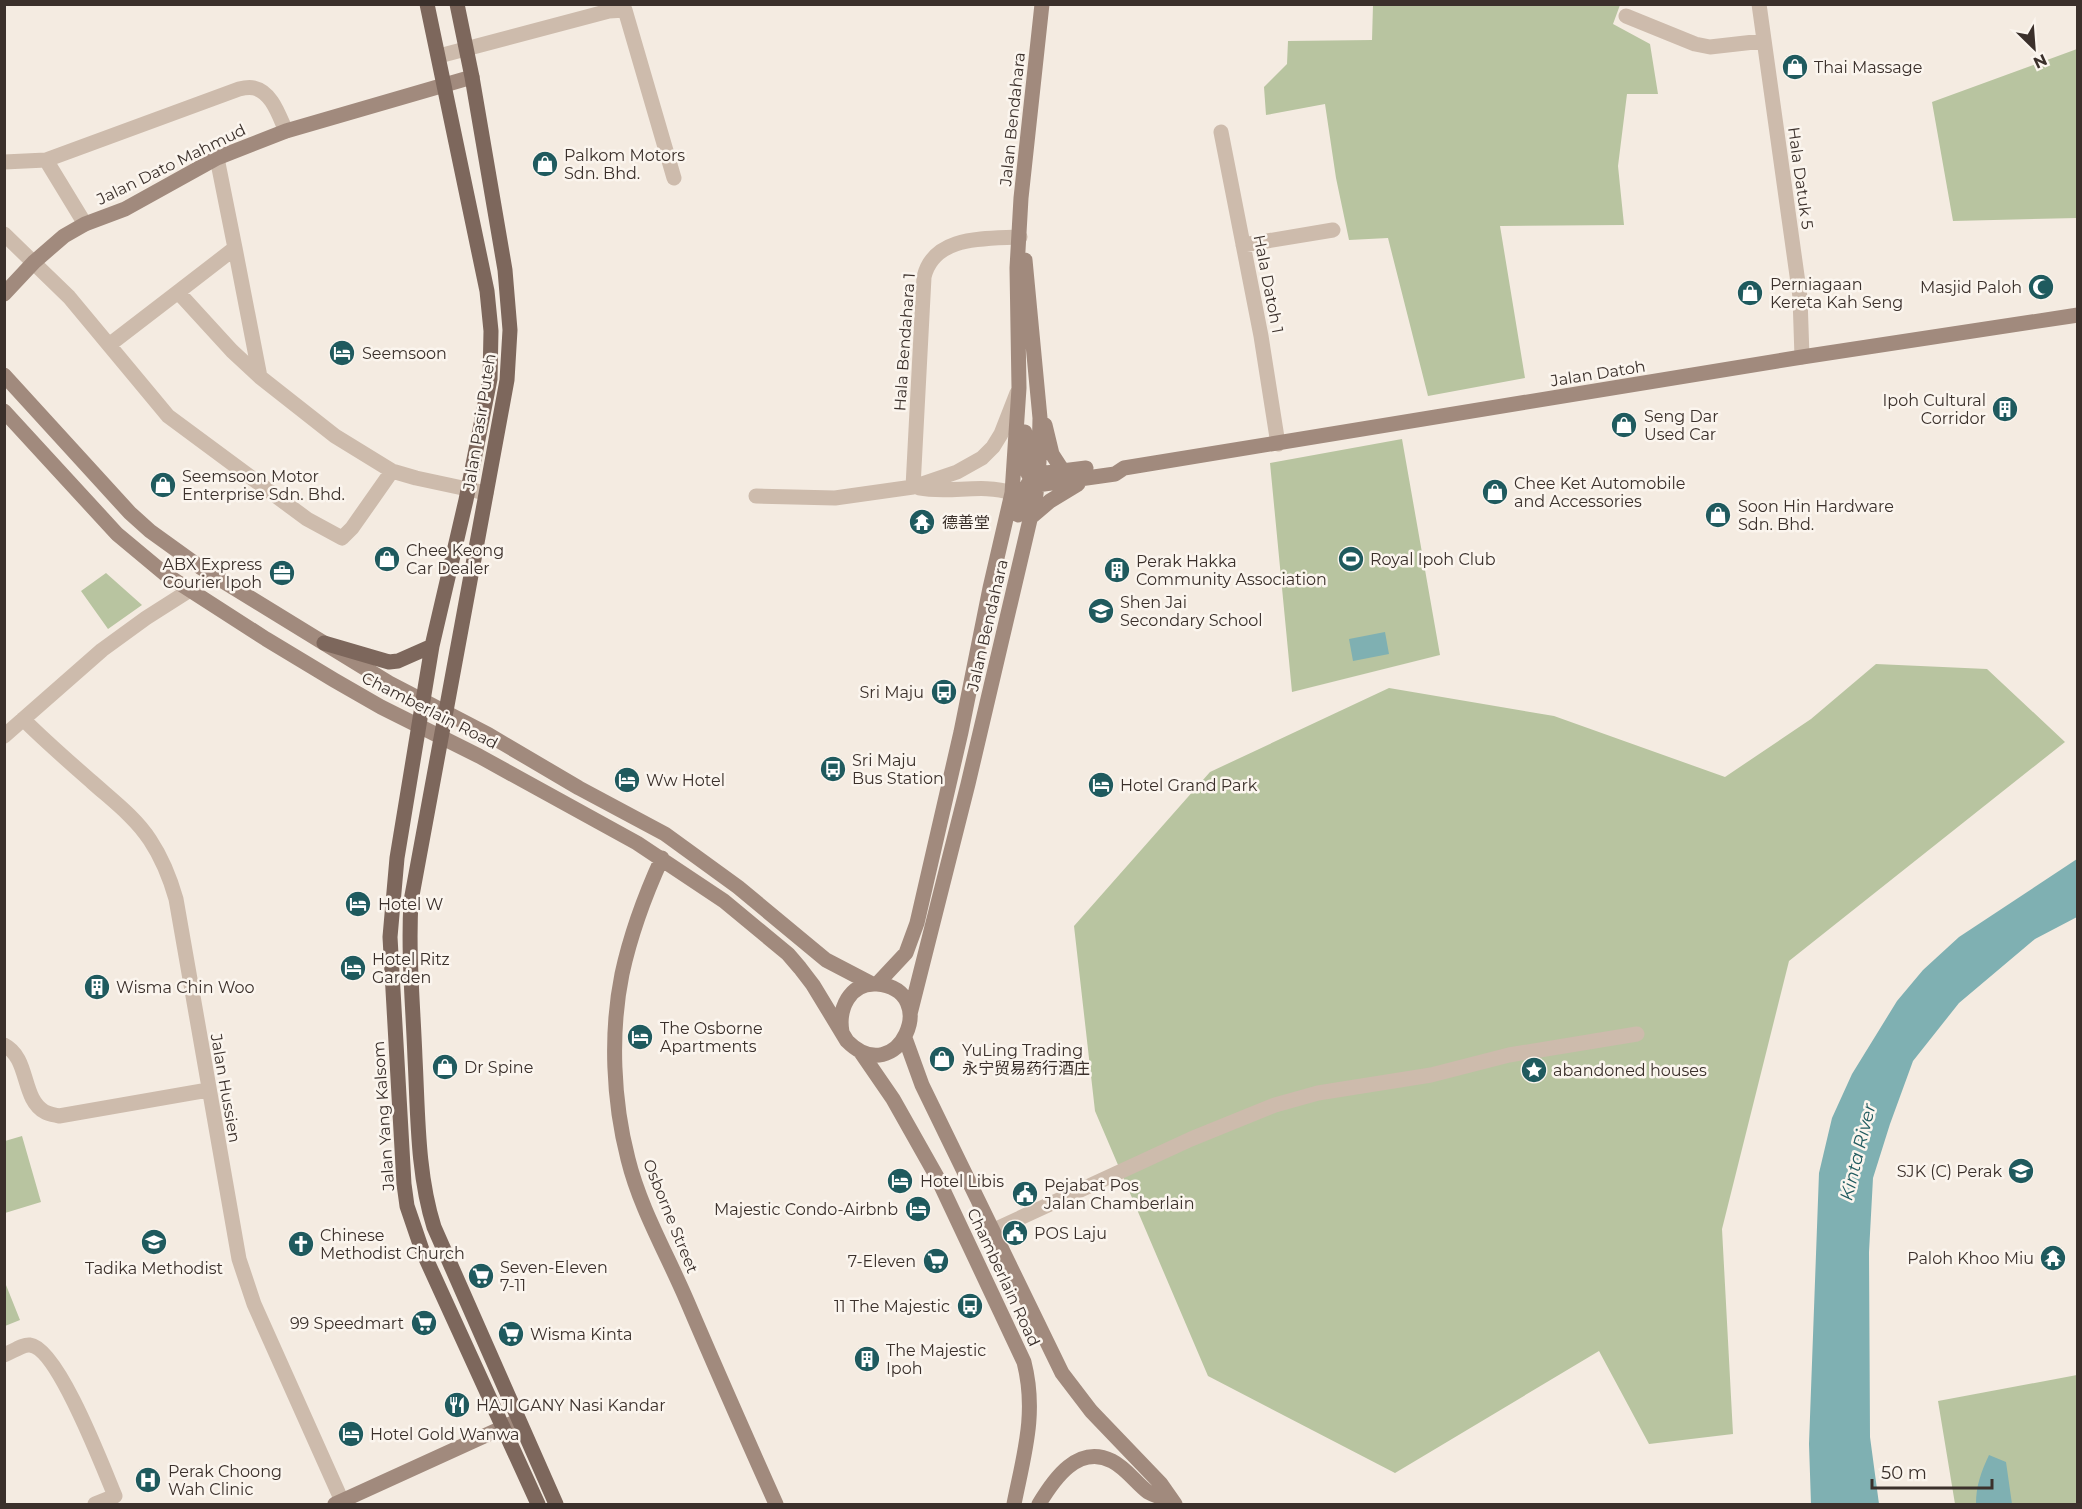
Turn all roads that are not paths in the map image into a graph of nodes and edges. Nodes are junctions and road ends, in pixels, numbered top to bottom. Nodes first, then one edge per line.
1 (427, 4) edge
2 (457, 4) edge
3 (1042, 4) edge
4 (1759, 4) edge
5 (1626, 16) dead end
6 (1763, 41) junction
7 (466, 48) junction
8 (439, 56) junction
9 (472, 77) junction
10 (445, 85) junction
11 (286, 131) junction
12 (1221, 132) dead end
13 (218, 158) junction
14 (46, 160) junction
15 (4, 162) edge
16 (674, 178) dead end
17 (85, 224) junction
18 (1333, 230) dead end
19 (4, 234) edge
20 (1020, 237) junction
21 (1243, 245) junction
22 (235, 248) junction
23 (34, 262) junction
24 (178, 292) junction
25 (4, 294) edge
26 (2078, 315) edge
27 (109, 345) junction
28 (1802, 357) junction
29 (4, 375) edge
30 (260, 377) junction
31 (1019, 388) junction
32 (1038, 396) junction
33 (4, 411) edge
34 (1278, 444) junction
35 (1124, 468) junction
36 (392, 471) junction
37 (1062, 471) junction
38 (1091, 478) junction
39 (1035, 480) junction
40 (913, 487) junction
41 (468, 490) junction
42 (1012, 493) junction
43 (486, 494) junction
44 (756, 496) dead end
45 (1030, 518) junction
46 (995, 568) junction
47 (190, 590) junction
48 (324, 643) junction
49 (432, 646) junction
50 (423, 701) junction
51 (447, 713) junction
52 (23, 719) junction
53 (418, 726) junction
54 (4, 736) edge
55 (442, 738) junction
56 (662, 858) junction
57 (928, 875) junction
58 (944, 879) junction
59 (874, 984) junction
60 (910, 1014) junction
61 (842, 1032) junction
62 (1637, 1034) dead end
63 (905, 1038) junction
64 (4, 1045) edge
65 (860, 1051) junction
66 (208, 1090) junction
67 (418, 1114) junction
68 (400, 1115) junction
69 (993, 1230) junction
70 (4, 1355) edge
71 (518, 1421) junction
72 (503, 1428) junction
73 (1173, 1502) edge
74 (339, 1503) edge
75 (94, 1504) edge
76 (538, 1504) edge
77 (556, 1504) edge
78 (776, 1504) edge
79 (1014, 1504) edge
80 (1039, 1504) edge

1 - 8 main road, Jalan Pasir Puteh
2 - 7 main road, Jalan Pasir Puteh
3 - 20 main road, Jalan Bendahara
4 - 6 street, Hala Datuk 5
5 - 6 street
6 - 28 street, Hala Datuk 5
7 - 8 street
7 - 9 main road, Jalan Pasir Puteh
7 - 16 street
8 - 10 main road, Jalan Pasir Puteh
9 - 10 main road, Jalan Dato Mahmud
9 - 43 main road, Jalan Pasir Puteh
10 - 11 main road, Jalan Dato Mahmud
10 - 41 main road, Jalan Pasir Puteh
11 - 13 main road, Jalan Dato Mahmud
11 - 14 street
12 - 21 street, Hala Datoh 1
13 - 17 main road, Jalan Dato Mahmud
13 - 22 street
14 - 15 street
14 - 17 street
17 - 23 main road, Jalan Dato Mahmud
18 - 21 street
19 - 23 street
20 - 31 main road, Jalan Bendahara
20 - 32 main road, Jalan Bendahara
20 - 40 street, Hala Bendahara 1
21 - 34 street, Hala Datoh 1
22 - 24 street
22 - 30 street
23 - 25 main road, Jalan Dato Mahmud
23 - 27 street
24 - 27 street
24 - 30 street
26 - 28 main road, Jalan Datoh
27 - 36 street
28 - 34 main road, Jalan Datoh
29 - 48 main road
30 - 36 street
31 - 39 main road
31 - 40 street
31 - 42 main road, Jalan Bendahara
32 - 37 main road
32 - 39 main road, Jalan Bendahara
33 - 47 main road, Chamberlain Road
34 - 35 main road, Jalan Datoh
35 - 37 main road, Jalan Datoh
35 - 38 main road, Jalan Datoh
36 - 41 street
37 - 39 main road, Jalan Datoh
38 - 39 main road, Jalan Datoh
38 - 45 main road
39 - 45 main road, Jalan Bendahara
39 - 46 main road
40 - 42 street
40 - 44 street
41 - 43 street
41 - 49 main road, Jalan Pasir Puteh
42 - 46 main road, Jalan Bendahara
43 - 51 main road, Jalan Pasir Puteh
45 - 58 main road, Jalan Bendahara
46 - 57 main road, Jalan Bendahara
47 - 52 street
47 - 53 main road, Chamberlain Road
48 - 49 main road
48 - 50 main road, Chamberlain Road
49 - 50 main road, Jalan Pasir Puteh
50 - 51 main road, Chamberlain Road
50 - 53 main road, Jalan Yang Kalsom
50 - 55 main road
51 - 55 main road, Jalan Pasir Puteh
51 - 59 main road, Chamberlain Road
52 - 54 street
52 - 66 street, Jalan Hussien
53 - 55 main road, Chamberlain Road
53 - 68 main road, Jalan Yang Kalsom
55 - 56 main road, Chamberlain Road
55 - 67 main road
56 - 61 main road, Chamberlain Road
56 - 78 main road, Osborne Street
57 - 58 street
57 - 59 main road, Jalan Bendahara
58 - 60 main road, Jalan Bendahara
59 - 60 main road
59 - 61 main road
60 - 63 main road
61 - 65 main road
62 - 69 street
63 - 65 main road
63 - 69 main road, Chamberlain Road
64 - 66 street
65 - 79 main road, Chamberlain Road
66 - 74 street, Jalan Hussien
67 - 68 street
67 - 71 main road
68 - 72 main road, Jalan Yang Kalsom
69 - 73 main road, Chamberlain Road
70 - 75 street
71 - 72 main road
71 - 77 main road
72 - 74 main road
72 - 76 main road, Jalan Yang Kalsom
73 - 80 main road

